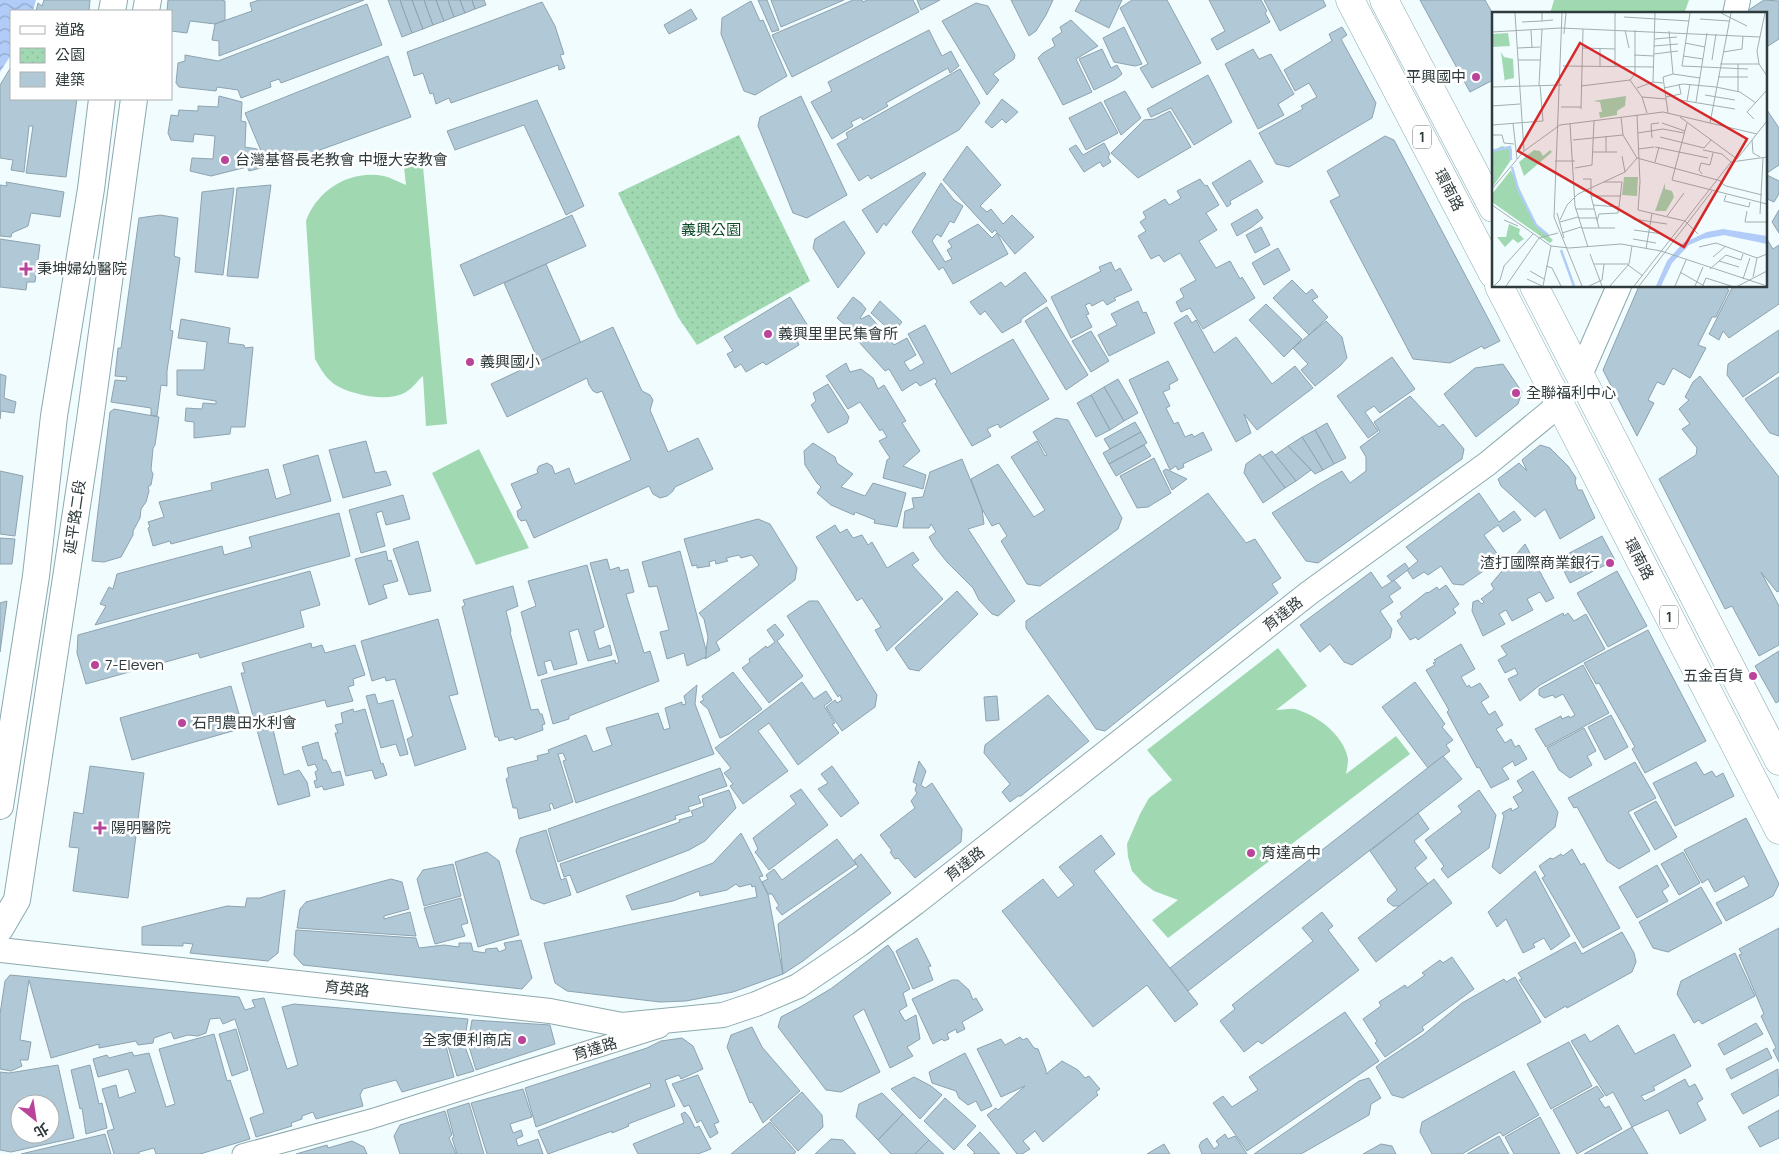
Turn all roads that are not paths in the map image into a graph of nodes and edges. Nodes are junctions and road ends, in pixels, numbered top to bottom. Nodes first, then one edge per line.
1 (1350, 0) edge
2 (1384, 0) edge
3 (102, 100) edge
4 (134, 100) edge
5 (1492, 206) edge
6 (1492, 272) edge
7 (1500, 288) edge
8 (1535, 288) edge
9 (1618, 288) edge
10 (1580, 374) junction
11 (1560, 404) junction
12 (1779, 761) edge
13 (0, 806) edge
14 (1779, 830) edge
15 (0, 929) edge
16 (0, 950) edge
17 (692, 1018) junction
18 (242, 1154) edge

1 - 6 main road, 環南路 / 1
2 - 5 main road, 環南路 / 1
3 - 13 main road, 延平路二段
4 - 15 main road, 延平路二段
7 - 11 main road, 環南路 / 1
8 - 10 main road, 1
9 - 10 street
10 - 11 street, 育達路
10 - 12 main road, 1
11 - 14 main road, 環南路 / 1
11 - 17 street, 育達路
16 - 17 street, 育英路
17 - 18 street, 育達路

